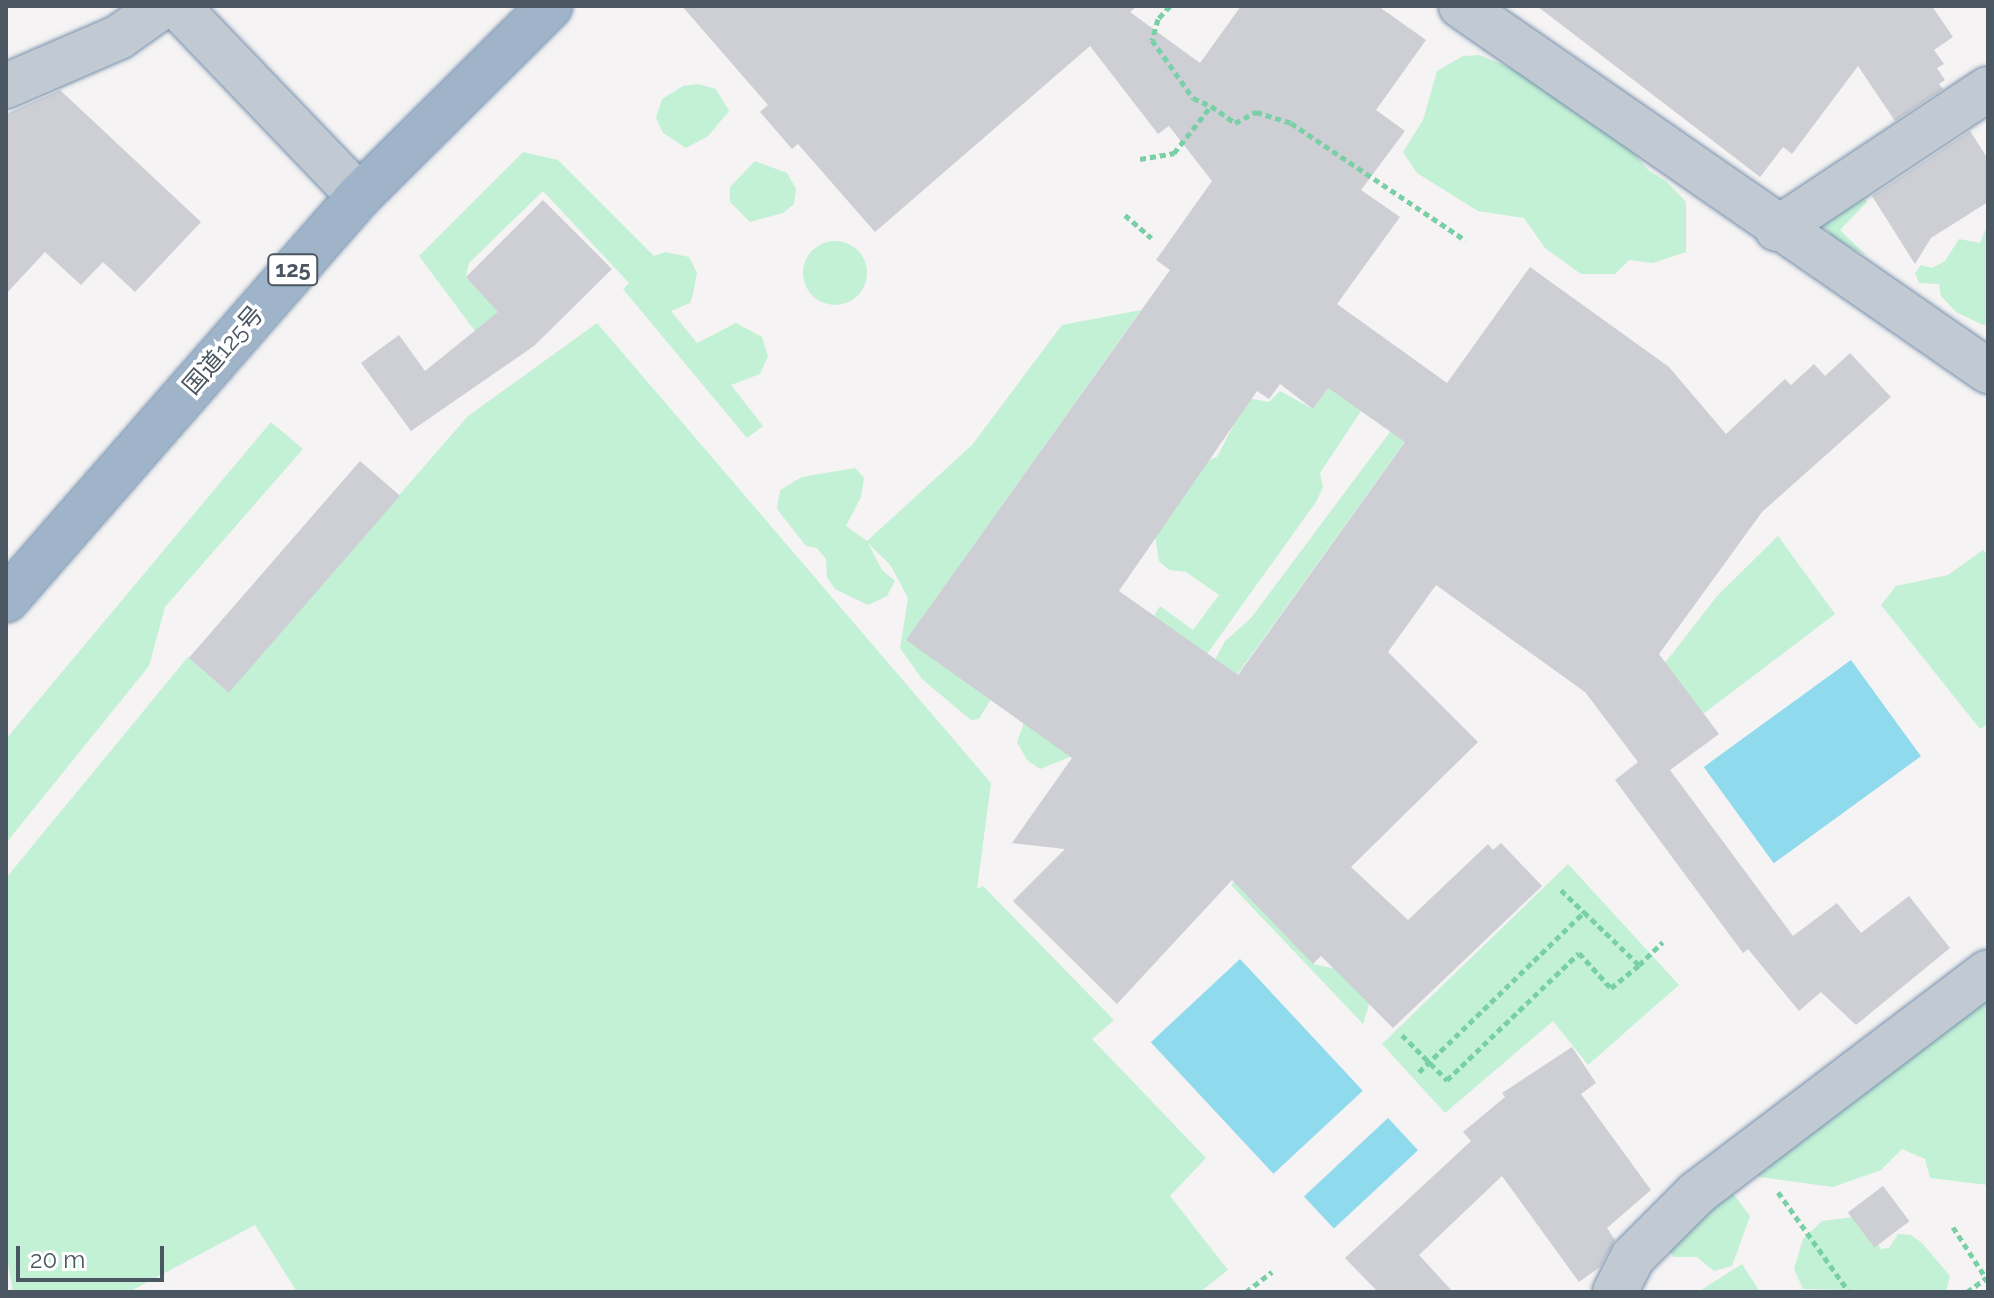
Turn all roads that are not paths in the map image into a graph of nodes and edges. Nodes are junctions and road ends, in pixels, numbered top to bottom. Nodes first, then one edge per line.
1 (163, 6) edge
2 (177, 6) edge
3 (550, 6) edge
4 (1461, 6) edge
5 (6, 86) edge
6 (1988, 89) edge
7 (359, 196) junction
8 (1777, 229) junction
9 (1988, 371) edge
10 (6, 600) edge
11 (1988, 972) edge
12 (1615, 1292) edge

1 - 5 street
2 - 7 street
3 - 7 highway, 国道125号 / 125
4 - 8 street
6 - 8 street
7 - 10 highway, 国道125号 / 125
8 - 9 street
11 - 12 street

